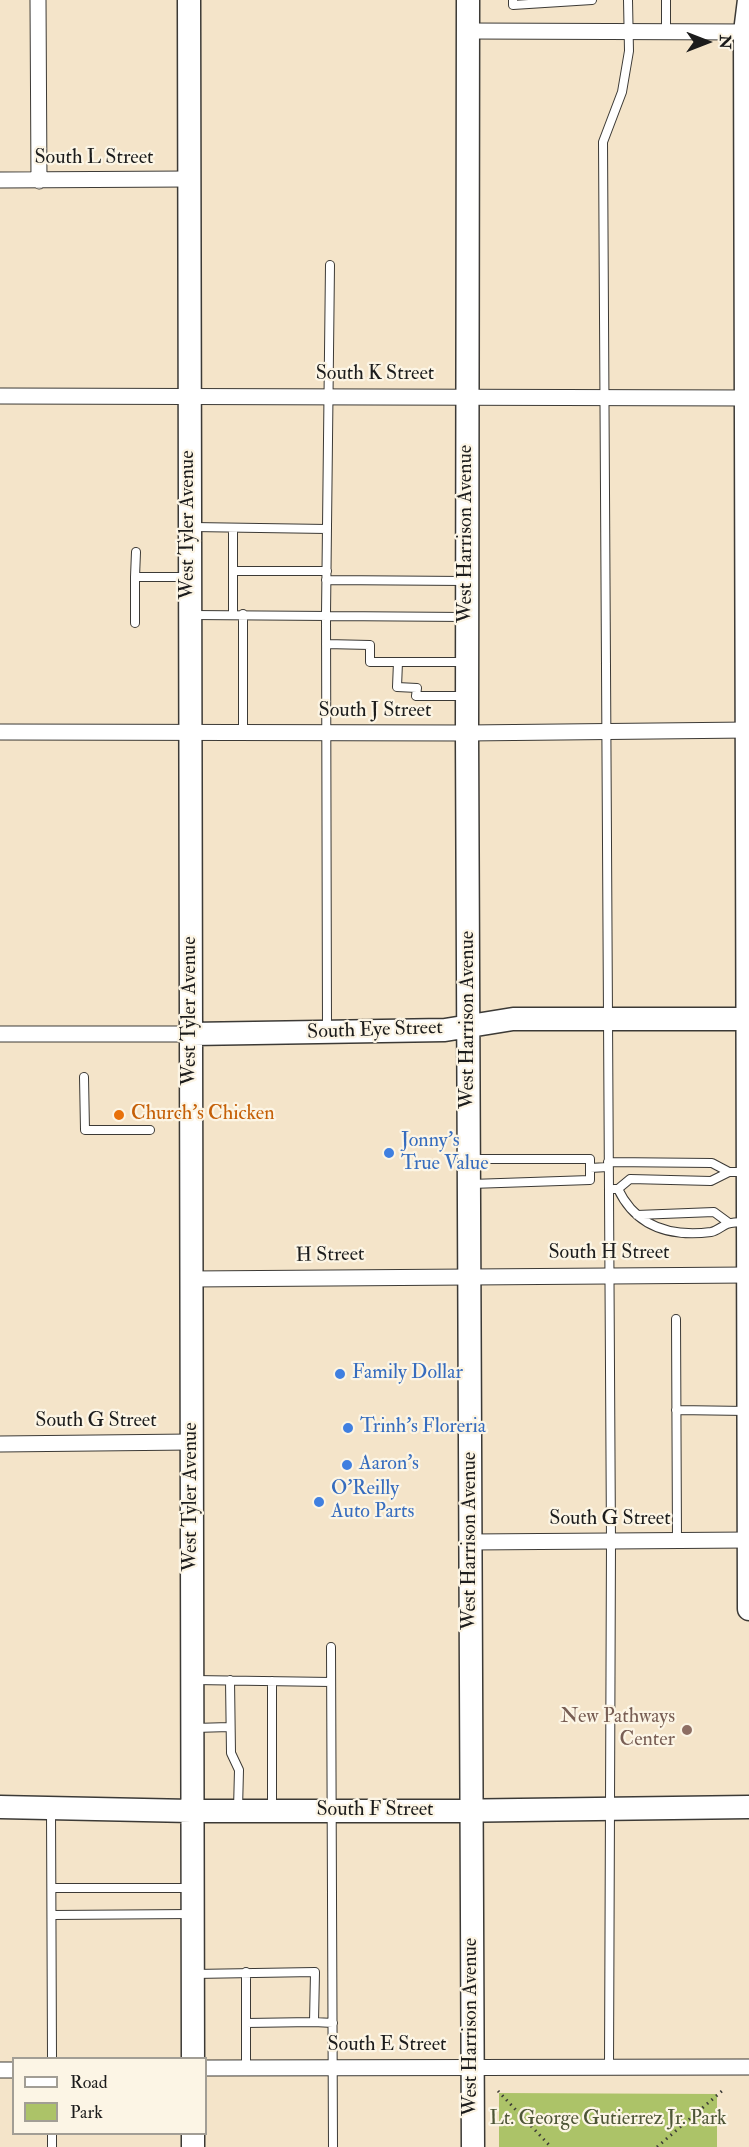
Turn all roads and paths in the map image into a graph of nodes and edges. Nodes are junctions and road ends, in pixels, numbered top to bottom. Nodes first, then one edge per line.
1 (38, 0) edge
2 (189, 0) edge
3 (468, 0) edge
4 (513, 0) edge
5 (592, 0) edge
6 (628, 0) edge
7 (666, 0) edge
8 (749, 0) edge
9 (748, 30) edge
10 (468, 31) junction
11 (628, 32) junction
12 (666, 32) junction
13 (189, 179) junction
14 (0, 180) edge
15 (39, 181) junction
16 (330, 264) dead end
17 (189, 395) junction
18 (0, 396) edge
19 (330, 396) junction
20 (468, 396) junction
21 (603, 397) junction
22 (748, 398) edge
23 (190, 527) junction
24 (233, 528) junction
25 (327, 529) junction
26 (136, 552) dead end
27 (233, 571) junction
28 (327, 571) junction
29 (135, 577) junction
30 (190, 577) junction
31 (326, 580) junction
32 (467, 581) junction
33 (233, 614) junction
34 (243, 614) junction
35 (326, 614) junction
36 (190, 615) junction
37 (467, 617) junction
38 (135, 623) dead end
39 (326, 644) junction
40 (398, 662) junction
41 (467, 662) junction
42 (467, 696) junction
43 (748, 730) edge
44 (190, 731) junction
45 (243, 731) junction
46 (606, 731) junction
47 (0, 732) edge
48 (327, 732) junction
49 (467, 733) junction
50 (607, 1019) junction
51 (748, 1019) edge
52 (469, 1025) junction
53 (327, 1032) junction
54 (0, 1034) edge
55 (191, 1034) junction
56 (84, 1077) dead end
57 (150, 1130) dead end
58 (469, 1160) junction
59 (608, 1165) junction
60 (590, 1168) junction
61 (738, 1172) junction
62 (470, 1185) junction
63 (608, 1189) junction
64 (618, 1189) junction
65 (637, 1215) junction
66 (738, 1222) edge
67 (470, 1275) junction
68 (609, 1275) junction
69 (748, 1275) edge
70 (191, 1279) junction
71 (676, 1319) dead end
72 (676, 1410) junction
73 (748, 1411) edge
74 (191, 1442) junction
75 (0, 1444) edge
76 (677, 1540) junction
77 (749, 1540) edge
78 (611, 1541) junction
79 (471, 1542) junction
80 (749, 1609) edge
81 (331, 1647) dead end
82 (192, 1680) junction
83 (230, 1680) junction
84 (272, 1681) junction
85 (331, 1682) junction
86 (230, 1727) junction
87 (192, 1728) junction
88 (0, 1807) edge
89 (611, 1807) junction
90 (749, 1807) edge
91 (51, 1808) junction
92 (471, 1809) junction
93 (191, 1811) junction
94 (238, 1811) junction
95 (272, 1811) junction
96 (330, 1811) junction
97 (52, 1888) junction
98 (192, 1888) junction
99 (192, 1914) junction
100 (52, 1915) junction
101 (246, 1972) junction
102 (192, 1974) junction
103 (332, 1979) junction
104 (315, 1980) junction
105 (314, 2022) junction
106 (246, 2023) junction
107 (333, 2023) junction
108 (52, 2057) edge
109 (193, 2057) edge
110 (473, 2067) junction
111 (609, 2067) junction
112 (749, 2067) edge
113 (207, 2068) edge
114 (246, 2068) junction
115 (334, 2068) junction
116 (498, 2091) dead end
117 (722, 2091) dead end
118 (333, 2147) edge
119 (473, 2147) edge
120 (551, 2147) edge
121 (657, 2147) edge

1 - 15 street
2 - 13 main road, West Tyler Avenue
3 - 10 main road, West Harrison Avenue
4 - 5 lane
6 - 11 lane
7 - 12 lane
8 - 9 main road
9 - 12 street
9 - 22 main road
10 - 11 street
10 - 20 main road, West Harrison Avenue
11 - 12 street
11 - 21 lane
13 - 15 street, South L Street
13 - 17 main road, West Tyler Avenue
14 - 15 street, South L Street
16 - 19 lane
17 - 18 street, South K Street
17 - 19 street, South K Street
17 - 23 main road, West Tyler Avenue
19 - 20 street, South K Street
19 - 25 lane
20 - 21 street, South K Street
20 - 32 main road, West Harrison Avenue
21 - 22 street, South K Street
21 - 46 lane
22 - 43 main road
23 - 24 lane
23 - 30 main road, West Tyler Avenue
24 - 25 lane
24 - 27 lane
25 - 28 lane
26 - 29 lane
27 - 28 lane
27 - 33 lane
28 - 31 lane
29 - 30 lane
29 - 38 lane
30 - 36 main road, West Tyler Avenue
31 - 32 lane
31 - 35 lane
32 - 37 main road, West Harrison Avenue
33 - 34 lane
33 - 36 lane
34 - 35 lane
34 - 45 lane
35 - 37 lane
35 - 39 lane
36 - 44 main road, West Tyler Avenue
37 - 41 main road, West Harrison Avenue
39 - 40 lane
39 - 48 lane
40 - 41 lane
40 - 42 lane
41 - 42 main road, West Harrison Avenue
42 - 49 main road, West Harrison Avenue
43 - 46 street, South J Street
43 - 51 main road
44 - 45 street, South J Street
44 - 47 street, South J Street
44 - 55 main road, West Tyler Avenue
45 - 48 street, South J Street
46 - 49 street, South J Street
46 - 50 lane
48 - 49 street, South J Street
48 - 53 lane
49 - 52 main road, West Harrison Avenue
50 - 51 main road, South Eye Street
50 - 52 main road, South Eye Street
50 - 59 lane
51 - 61 main road
52 - 53 main road, South Eye Street
52 - 58 main road, West Harrison Avenue
53 - 55 main road, South Eye Street
54 - 55 street, South Eye Street
55 - 70 main road, West Tyler Avenue
56 - 57 lane
58 - 60 lane
58 - 62 main road, West Harrison Avenue
59 - 60 lane
59 - 61 lane
59 - 63 lane
60 - 62 lane
61 - 64 lane
61 - 66 main road
62 - 67 main road, West Harrison Avenue
63 - 64 lane
63 - 68 lane
64 - 65 lane
65 - 66 lane
65 - 66 lane
66 - 69 main road
67 - 68 street, South H Street
67 - 70 street, H Street
67 - 79 main road, West Harrison Avenue
68 - 69 street, South H Street
68 - 78 lane
69 - 73 main road
70 - 74 main road, West Tyler Avenue
71 - 72 lane
72 - 73 lane
72 - 76 lane
73 - 77 main road
74 - 75 street, South G Street
74 - 82 main road, West Tyler Avenue
76 - 77 street, South G Street
76 - 78 street, South G Street
77 - 80 main road
78 - 79 street, South G Street
78 - 89 lane
79 - 92 main road, West Harrison Avenue
81 - 85 lane
82 - 83 lane
82 - 87 main road, West Tyler Avenue
83 - 84 lane
83 - 86 lane
84 - 85 lane
84 - 95 lane
85 - 96 lane
86 - 87 lane
86 - 94 lane
87 - 93 main road, West Tyler Avenue
88 - 91 main road, South F Street
89 - 90 main road, South F Street
89 - 92 main road, South F Street
89 - 111 lane
91 - 93 main road, South F Street
91 - 97 lane
92 - 96 main road, South F Street
92 - 110 main road, West Harrison Avenue
93 - 94 main road, South F Street
93 - 98 main road, West Tyler Avenue
94 - 95 main road, South F Street
95 - 96 main road, South F Street
96 - 103 lane
97 - 98 lane
97 - 100 lane
98 - 99 main road, West Tyler Avenue
99 - 100 lane
99 - 102 main road, West Tyler Avenue
100 - 108 lane
101 - 102 lane
101 - 104 lane
101 - 106 lane
102 - 109 main road, West Tyler Avenue
103 - 104 lane
103 - 107 lane
104 - 105 lane
105 - 106 lane
105 - 107 lane
106 - 114 lane
107 - 115 lane
110 - 111 street, South E Street
110 - 115 street, South E Street
110 - 119 main road, West Harrison Avenue
111 - 112 street, South E Street
113 - 114 street, South E Street
114 - 115 street, South E Street
115 - 118 lane
116 - 120 path
117 - 121 path

